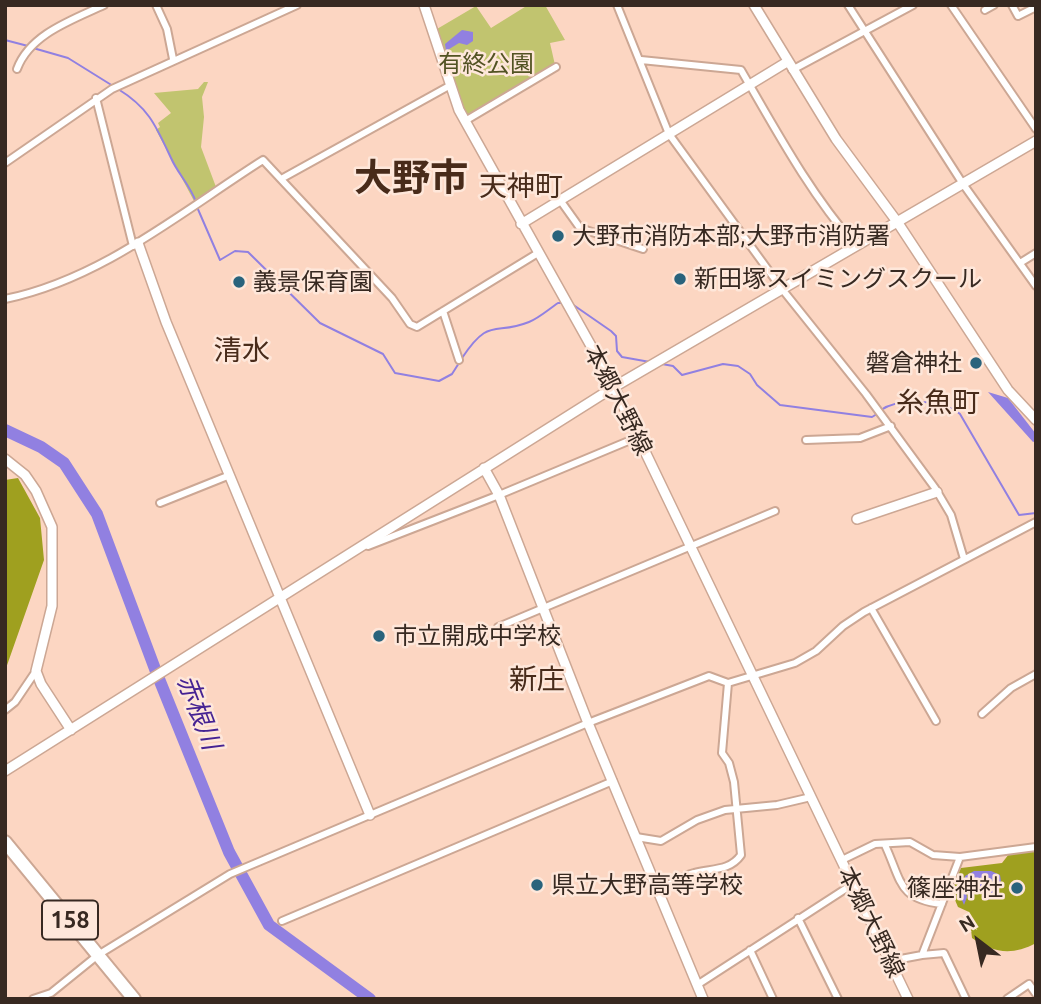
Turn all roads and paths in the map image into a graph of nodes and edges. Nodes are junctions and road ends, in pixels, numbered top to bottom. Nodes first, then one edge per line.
1 (104, 5) edge
2 (156, 5) edge
3 (297, 5) edge
4 (424, 5) edge
5 (617, 5) edge
6 (754, 5) edge
7 (848, 5) edge
8 (913, 5) edge
9 (951, 5) edge
10 (993, 5) edge
11 (1012, 5) edge
12 (1036, 7) edge
13 (985, 10) dead end
14 (866, 31) junction
15 (173, 59) junction
16 (640, 60) junction
17 (789, 66) junction
18 (556, 67) dead end
19 (18, 69) dead end
20 (750, 85) junction
21 (449, 86) junction
22 (96, 98) junction
23 (465, 121) junction
24 (1036, 129) edge
25 (669, 134) junction
26 (1036, 141) edge
27 (5, 163) edge
28 (281, 179) junction
29 (963, 184) junction
30 (560, 200) junction
31 (521, 223) junction
32 (898, 223) junction
33 (135, 245) junction
34 (856, 246) junction
35 (642, 248) dead end
36 (538, 253) junction
37 (1036, 253) edge
38 (1020, 263) junction
39 (1036, 286) edge
40 (782, 289) junction
41 (5, 299) edge
42 (443, 311) junction
43 (459, 360) dead end
44 (614, 387) junction
45 (1034, 415) edge
46 (891, 426) junction
47 (638, 437) junction
48 (806, 440) dead end
49 (5, 459) edge
50 (484, 468) junction
51 (230, 475) junction
52 (937, 492) junction
53 (499, 495) junction
54 (160, 503) dead end
55 (775, 511) dead end
56 (857, 519) dead end
57 (1036, 522) edge
58 (691, 546) junction
59 (356, 550) junction
60 (964, 559) junction
61 (281, 596) junction
62 (543, 608) junction
63 (871, 608) junction
64 (498, 627) dead end
65 (36, 671) junction
66 (1036, 674) edge
67 (753, 676) junction
68 (728, 683) junction
69 (5, 710) edge
70 (982, 714) dead end
71 (936, 721) dead end
72 (588, 723) junction
73 (71, 730) junction
74 (5, 771) edge
75 (612, 782) junction
76 (811, 797) junction
77 (737, 809) junction
78 (370, 814) junction
79 (636, 837) junction
80 (5, 842) edge
81 (885, 845) junction
82 (1036, 847) edge
83 (960, 857) junction
84 (842, 860) junction
85 (853, 884) junction
86 (658, 890) junction
87 (942, 904) junction
88 (799, 918) junction
89 (282, 921) dead end
90 (750, 950) junction
91 (98, 955) junction
92 (922, 955) junction
93 (890, 961) junction
94 (698, 985) junction
95 (1036, 994) edge
96 (33, 999) edge
97 (134, 999) edge
98 (703, 999) edge
99 (772, 999) edge
100 (838, 999) edge
101 (908, 999) edge
102 (966, 999) edge
103 (1007, 999) edge

1 - 19 street
2 - 15 street
3 - 15 street
4 - 21 street, 本郷大野線
5 - 16 street
6 - 17 street
7 - 14 street
8 - 14 street
9 - 24 street
10 - 13 street
11 - 12 street
14 - 17 street
14 - 29 street
15 - 22 street
16 - 20 street
16 - 25 street
17 - 20 street
17 - 32 street
18 - 23 street
20 - 25 street
20 - 34 street
21 - 23 street, 本郷大野線
21 - 28 street
22 - 27 street
22 - 33 street
23 - 31 street, 本郷大野線
25 - 30 street
25 - 40 street
26 - 29 street
28 - 33 street
28 - 42 street
29 - 32 street
29 - 38 street
30 - 31 street
30 - 35 street
31 - 36 street, 本郷大野線
32 - 34 street
32 - 45 street
33 - 41 street
33 - 51 street
34 - 40 street
36 - 42 street
36 - 44 street, 本郷大野線
37 - 38 street
38 - 39 street
40 - 44 street
40 - 46 street
42 - 43 street
44 - 47 street, 本郷大野線
44 - 50 street
46 - 48 street
46 - 52 street
47 - 53 street
47 - 58 street, 本郷大野線
49 - 65 street
50 - 53 street
50 - 59 street
51 - 54 street
51 - 61 street
52 - 56 street
52 - 60 street
53 - 59 street
53 - 62 street
55 - 58 street
57 - 60 street
58 - 62 street
58 - 67 street, 本郷大野線
59 - 61 street
60 - 63 street
61 - 73 street
61 - 78 street
62 - 64 street
62 - 72 street
63 - 67 street
63 - 71 street
65 - 69 street
65 - 73 street
66 - 70 street
67 - 68 street
67 - 76 street, 本郷大野線
68 - 72 street
68 - 77 street
72 - 75 street
72 - 78 street
73 - 74 street
75 - 79 street
75 - 89 street
76 - 77 street
76 - 84 street, 本郷大野線
77 - 79 street
77 - 86 street
78 - 91 street
79 - 86 street
80 - 91 highway, 158
81 - 83 street
81 - 84 street
81 - 87 street
82 - 83 street
83 - 87 street
84 - 85 street, 本郷大野線
85 - 88 street
85 - 93 street, 本郷大野線
86 - 94 street
87 - 92 street
88 - 90 street
88 - 100 street
90 - 94 street
90 - 99 street
91 - 96 street
91 - 97 highway, 158
92 - 93 street
92 - 102 street
93 - 101 street, 本郷大野線
94 - 98 street
95 - 103 street

